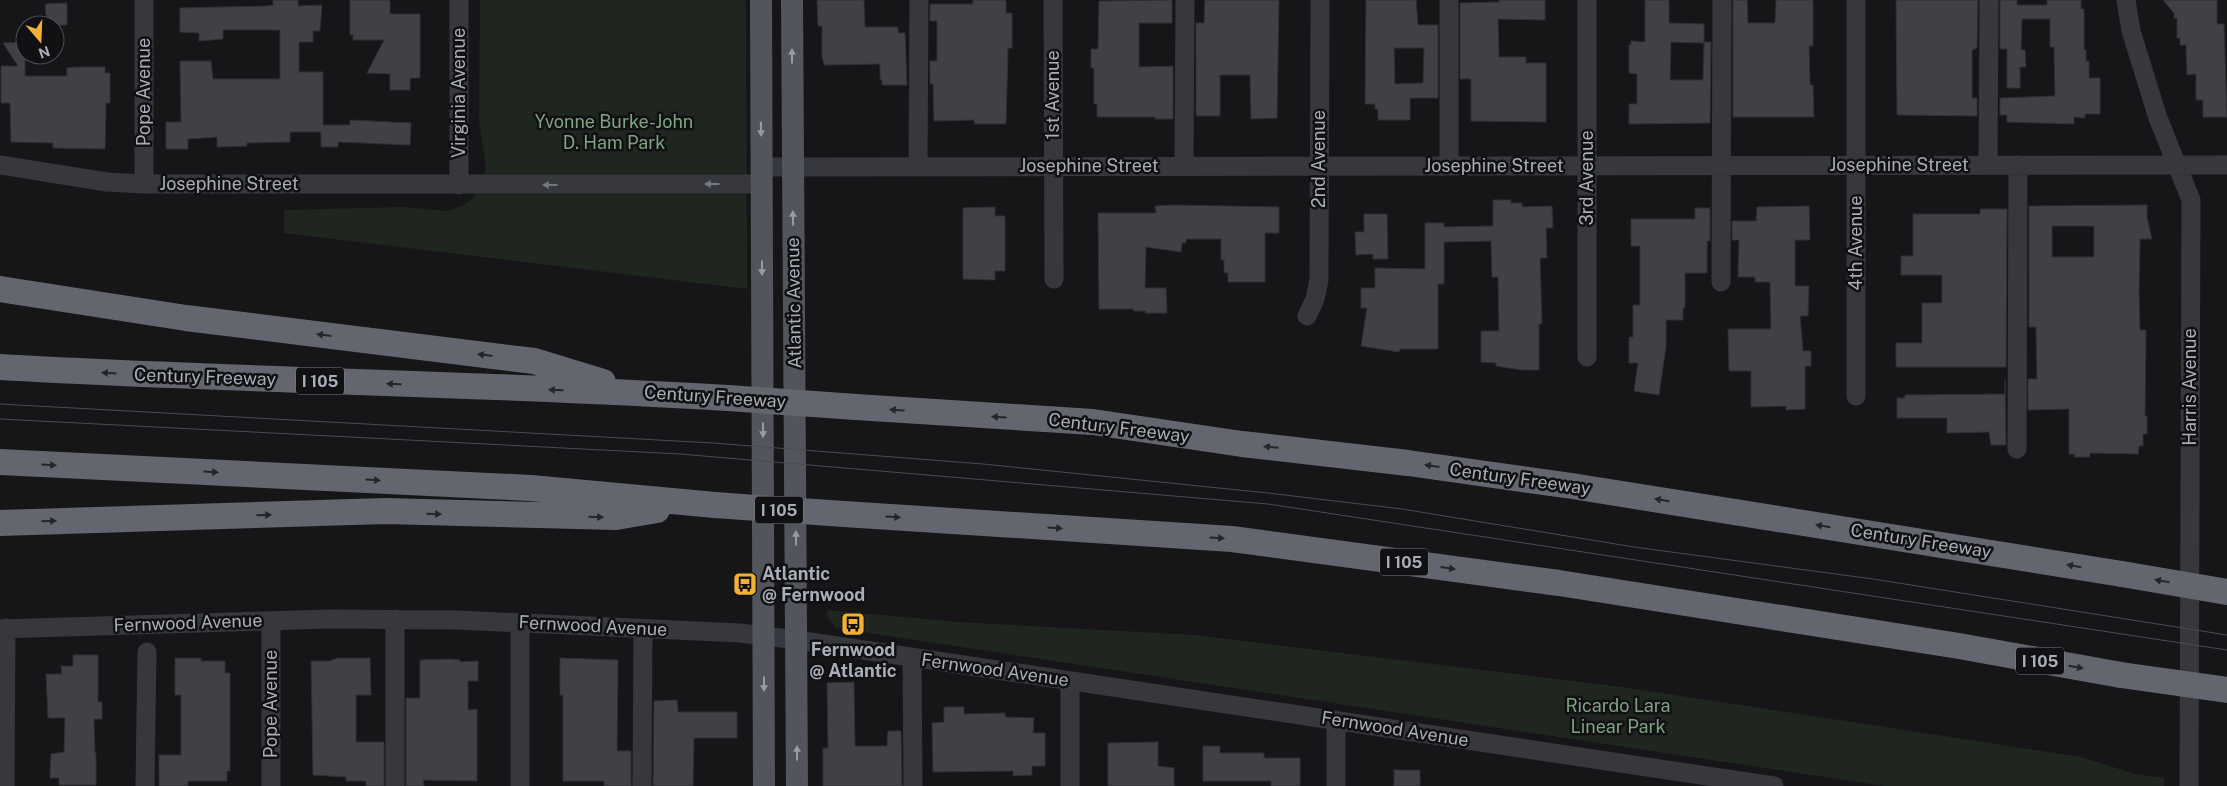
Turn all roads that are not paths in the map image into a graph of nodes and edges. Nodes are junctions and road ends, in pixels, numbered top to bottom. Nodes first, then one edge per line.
1 (144, 0) edge
2 (459, 0) edge
3 (760, 0) edge
4 (792, 0) edge
5 (919, 0) edge
6 (1053, 0) edge
7 (1185, 0) edge
8 (1320, 0) edge
9 (1450, 0) edge
10 (1588, 0) edge
11 (1722, 0) edge
12 (1856, 0) edge
13 (1989, 0) edge
14 (2126, 0) edge
15 (0, 165) edge
16 (1721, 165) junction
17 (1856, 165) junction
18 (1988, 165) junction
19 (2018, 165) junction
20 (2176, 165) junction
21 (2227, 165) edge
22 (1053, 166) junction
23 (1184, 166) junction
24 (1319, 166) junction
25 (1449, 166) junction
26 (1587, 166) junction
27 (792, 167) junction
28 (918, 167) junction
29 (761, 175) junction
30 (144, 184) junction
31 (459, 185) junction
32 (1054, 279) dead end
33 (1721, 282) dead end
34 (0, 289) edge
35 (0, 303) edge
36 (1306, 316) dead end
37 (186, 318) junction
38 (1587, 357) dead end
39 (0, 367) edge
40 (640, 392) junction
41 (1856, 396) dead end
42 (2017, 449) dead end
43 (0, 462) edge
44 (704, 505) junction
45 (0, 523) edge
46 (2227, 592) edge
47 (395, 619) junction
48 (271, 621) junction
49 (520, 622) junction
50 (3, 628) edge
51 (644, 629) junction
52 (764, 636) junction
53 (797, 640) junction
54 (146, 652) dead end
55 (912, 657) junction
56 (1070, 681) junction
57 (2227, 690) edge
58 (1336, 720) junction
59 (4, 786) edge
60 (145, 786) edge
61 (272, 786) edge
62 (395, 786) edge
63 (520, 786) edge
64 (642, 786) edge
65 (764, 786) edge
66 (797, 786) edge
67 (913, 786) edge
68 (1070, 786) edge
69 (1336, 786) edge
70 (1774, 786) edge
71 (2189, 786) edge

1 - 30 street, Pope Avenue
2 - 31 street, Virginia Avenue
3 -> 29 main road, Atlantic Avenue
27 -> 4 main road, Atlantic Avenue
5 - 28 street
6 - 22 street, 1st Avenue
7 - 23 street
8 - 24 street, 2nd Avenue
9 - 25 street
10 - 26 street, 3rd Avenue
11 - 16 street
12 - 17 street, 4th Avenue
13 - 18 street
14 - 20 street, Harris Avenue
15 - 30 street, Josephine Street
16 - 17 street, Josephine Street
16 - 26 street, Josephine Street
16 - 33 street
17 - 18 street, Josephine Street
17 - 41 street, 4th Avenue
18 - 19 street, Josephine Street
19 - 20 street, Josephine Street
19 - 42 street
20 - 21 street, Josephine Street
20 - 71 street, Harris Avenue
22 - 23 street, Josephine Street
22 - 28 street, Josephine Street
22 - 32 street, 1st Avenue
23 - 24 street, Josephine Street
24 - 25 street, Josephine Street
24 - 36 street, 2nd Avenue
25 - 26 street, Josephine Street
26 - 38 street, 3rd Avenue
27 - 28 street, Josephine Street
27 - 29 street, Josephine Street
53 -> 27 main road, Atlantic Avenue
29 -> 31 street, Josephine Street
29 -> 52 main road, Atlantic Avenue
30 - 31 street, Josephine Street
34 - 37 highway
35 - 37 highway
40 -> 37 highway
40 -> 39 highway, Century Freeway / I 105
46 -> 40 highway, Century Freeway / I 105, bridge
43 -> 44 highway, I 105
45 -> 44 highway
44 -> 57 highway, I 105, bridge
47 - 48 street, Fernwood Avenue
47 - 49 street, Fernwood Avenue
47 - 62 street
48 - 50 street, Fernwood Avenue
48 - 61 street, Pope Avenue
49 - 51 street, Fernwood Avenue
49 - 63 street
50 - 59 street
51 - 52 street, Fernwood Avenue
51 - 64 street
52 - 53 street, Fernwood Avenue
52 -> 65 main road, Atlantic Avenue
53 - 55 street, Fernwood Avenue
66 -> 53 main road, Atlantic Avenue
54 - 60 street
55 - 56 street, Fernwood Avenue
55 - 67 street
56 - 58 street, Fernwood Avenue
56 - 68 street
58 - 69 street
58 - 70 street, Fernwood Avenue

